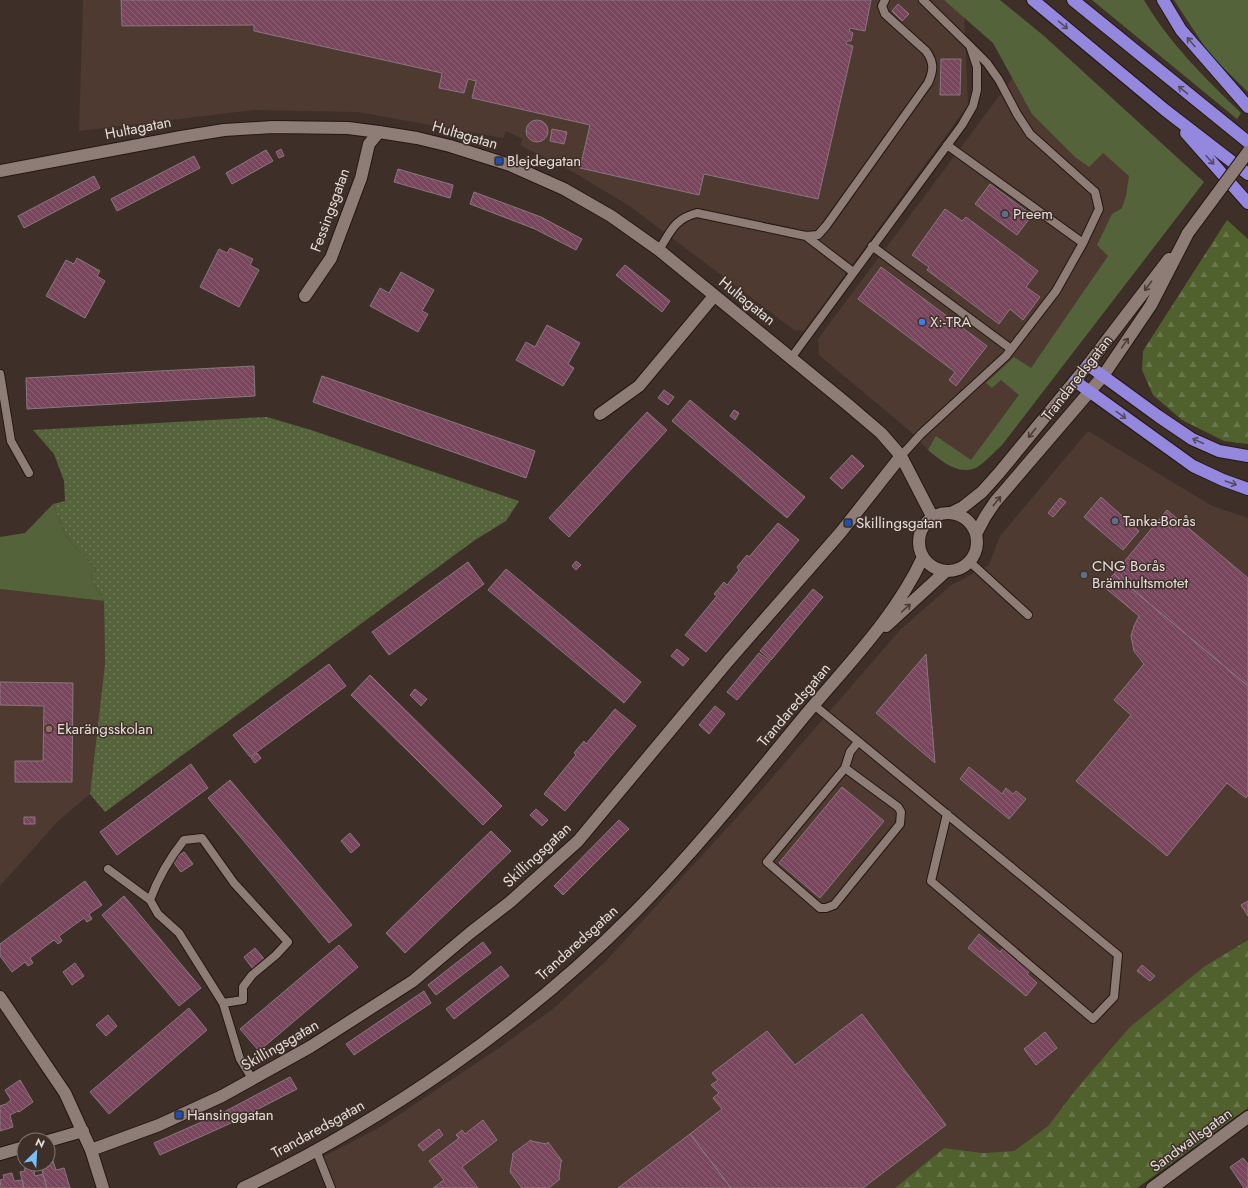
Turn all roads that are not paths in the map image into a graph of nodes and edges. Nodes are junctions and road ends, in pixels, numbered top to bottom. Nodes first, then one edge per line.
1 (885, 0) edge
2 (922, 0) edge
3 (1033, 0) edge
4 (1073, 0) edge
5 (1163, 0) edge
6 (970, 46) junction
7 (1248, 107) edge
8 (1166, 110) junction
9 (379, 132) junction
10 (1248, 142) edge
11 (947, 145) junction
12 (1248, 152) edge
13 (0, 171) edge
14 (1248, 174) edge
15 (1248, 203) edge
16 (1188, 233) junction
17 (806, 236) junction
18 (1083, 242) junction
19 (872, 246) junction
20 (659, 250) junction
21 (853, 272) junction
22 (305, 296) dead end
23 (714, 296) junction
24 (1011, 349) junction
25 (791, 358) junction
26 (1088, 365) junction
27 (0, 374) edge
28 (1103, 376) junction
29 (1075, 381) junction
30 (1090, 392) junction
31 (600, 414) dead end
32 (901, 456) junction
33 (1248, 456) edge
34 (29, 473) dead end
35 (1248, 489) edge
36 (951, 513) junction
37 (933, 518) junction
38 (976, 534) junction
39 (923, 557) junction
40 (970, 562) junction
41 (946, 572) junction
42 (1028, 615) dead end
43 (867, 643) junction
44 (814, 705) junction
45 (858, 742) junction
46 (845, 768) junction
47 (947, 814) junction
48 (108, 869) dead end
49 (150, 900) junction
50 (0, 997) edge
51 (223, 1003) junction
52 (253, 1080) junction
53 (1248, 1117) edge
54 (83, 1131) junction
55 (56, 1139) edge
56 (16, 1149) edge
57 (91, 1150) junction
58 (316, 1150) junction
59 (0, 1154) edge
60 (103, 1188) edge
61 (243, 1188) edge
62 (331, 1188) edge
63 (1152, 1188) edge

1 - 17 lane
2 - 6 lane
3 -> 8 highway
10 -> 4 highway
7 -> 5 highway
6 - 11 lane
6 - 18 lane
8 - 14 highway
8 -> 15 highway
9 - 13 street, Hultagatan
9 - 20 street, Hultagatan
9 - 22 street, Fessingsgatan
11 - 18 lane
11 - 19 lane
12 - 16 street, Trandaredsgatan, bridge
16 -> 26 street, Trandaredsgatan
28 -> 16 street, Trandaredsgatan
17 - 20 lane
17 - 21 lane
18 - 24 lane
19 - 21 lane
19 - 24 lane
20 - 23 street, Hultagatan
21 - 25 lane
23 - 25 street, Hultagatan
23 - 31 street
24 - 32 lane
25 - 32 street, Hultagatan
26 - 28 highway
26 - 29 street, Trandaredsgatan
27 - 34 lane
28 - 30 street, Trandaredsgatan
33 -> 28 highway
29 - 30 highway
29 -> 36 street, Trandaredsgatan
30 -> 35 highway
38 -> 30 street, Trandaredsgatan
32 - 37 street, Hultagatan
32 - 52 street, Skillingsgatan
36 - 37 street, Trandaredsgatan
36 - 38 street
37 - 39 street
38 - 40 street, Trandaredsgatan
39 - 41 street
39 - 43 street, Trandaredsgatan
40 - 41 street, Trandaredsgatan
40 - 42 lane
43 -> 41 street, Trandaredsgatan
43 - 44 street, Trandaredsgatan
44 - 45 lane
44 - 58 street, Trandaredsgatan
45 - 46 lane
45 - 47 lane
46 - 46 lane
47 - 47 lane
48 - 49 lane
49 - 51 lane
49 - 51 lane
50 - 54 street
51 - 52 lane
52 - 57 street, Skillingsgatan
53 - 63 street, Sandwallsgatan
54 - 55 street
54 - 57 street
56 - 59 street
57 - 60 street
58 - 61 street, Trandaredsgatan
58 - 62 lane

